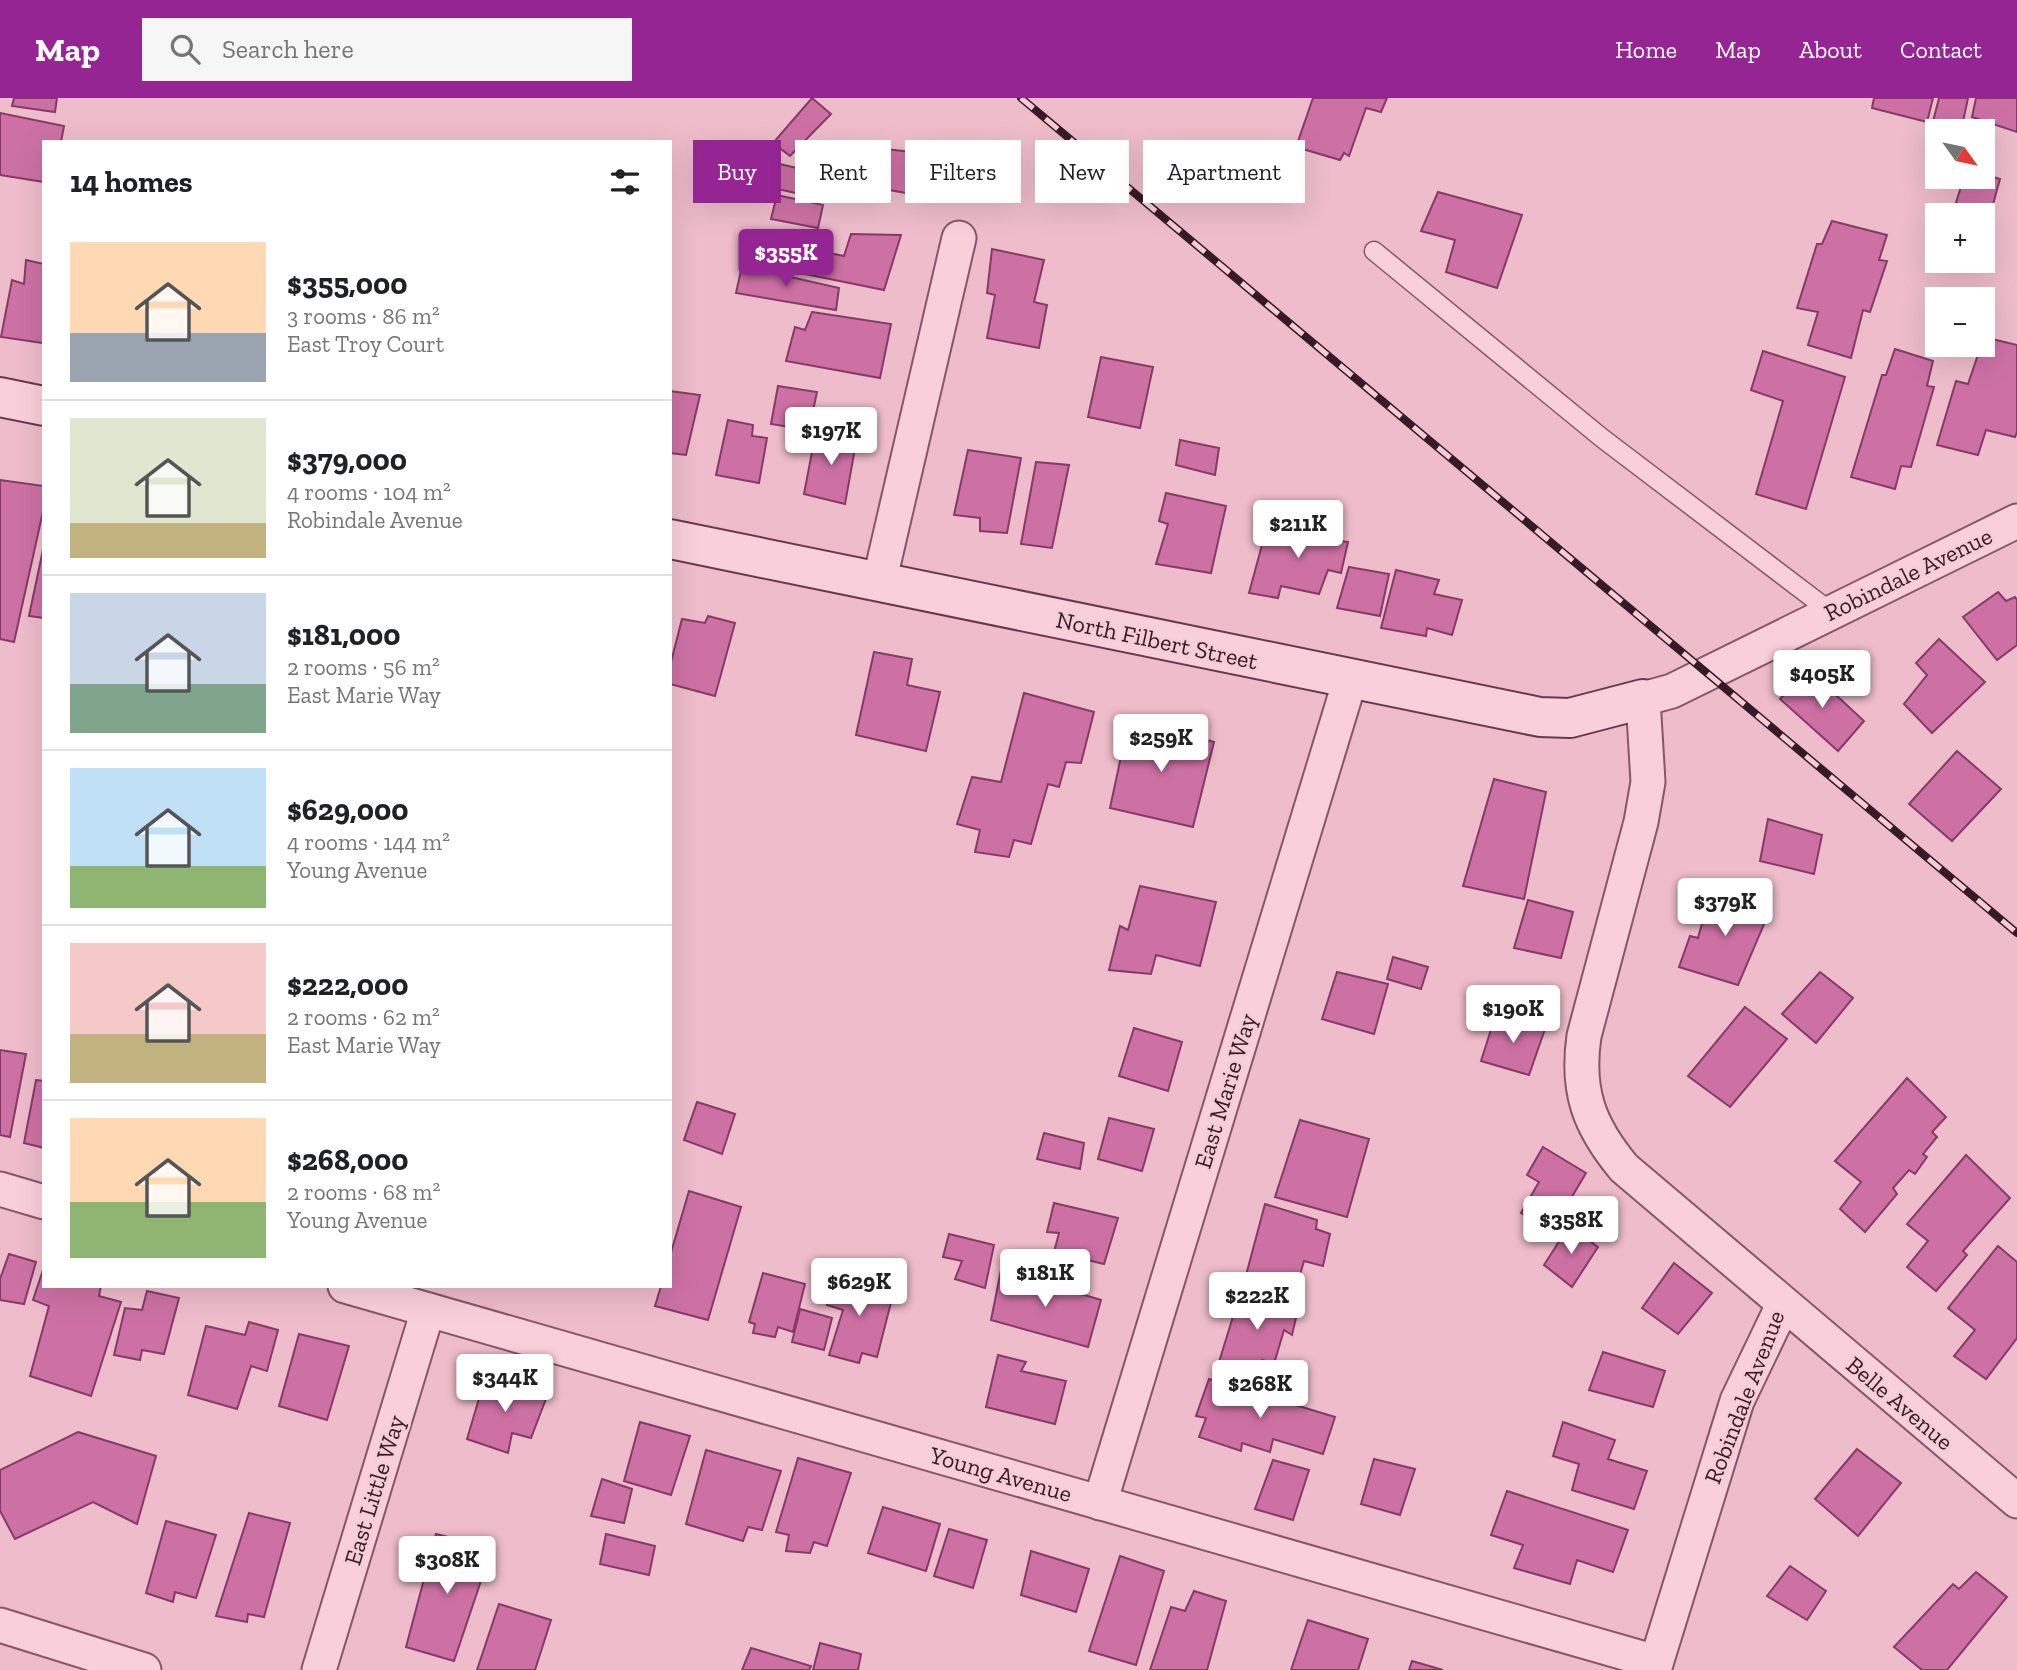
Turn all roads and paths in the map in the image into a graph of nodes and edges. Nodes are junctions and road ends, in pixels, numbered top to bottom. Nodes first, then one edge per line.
1 (959, 238) dead end
2 (1374, 251) dead end
3 (0, 397) edge
4 (42, 407) edge
5 (2017, 521) edge
6 (672, 539) edge
7 (879, 583) junction
8 (1831, 612) junction
9 (1350, 680) junction
10 (1643, 699) junction
11 (0, 1189) edge
12 (42, 1201) edge
13 (352, 1288) edge
14 (1783, 1306) junction
15 (428, 1310) junction
16 (2017, 1502) edge
17 (1100, 1503) junction
18 (0, 1625) edge
19 (1655, 1666) edge
20 (144, 1670) edge
21 (319, 1670) edge

1 - 7 street
2 - 8 lane
3 - 4 street
5 - 8 street, Robindale Avenue
6 - 7 street, North Filbert Street
7 - 9 street, North Filbert Street
8 - 10 street, Robindale Avenue
9 - 10 street, North Filbert Street
9 - 17 street, East Marie Way
10 - 14 street, Robindale Avenue
11 - 12 street
13 - 15 street, Young Avenue
14 - 16 street, Belle Avenue
14 - 19 street, Robindale Avenue
15 - 17 street, Young Avenue
15 - 21 street, East Little Way
17 - 19 street, Young Avenue
18 - 20 street

